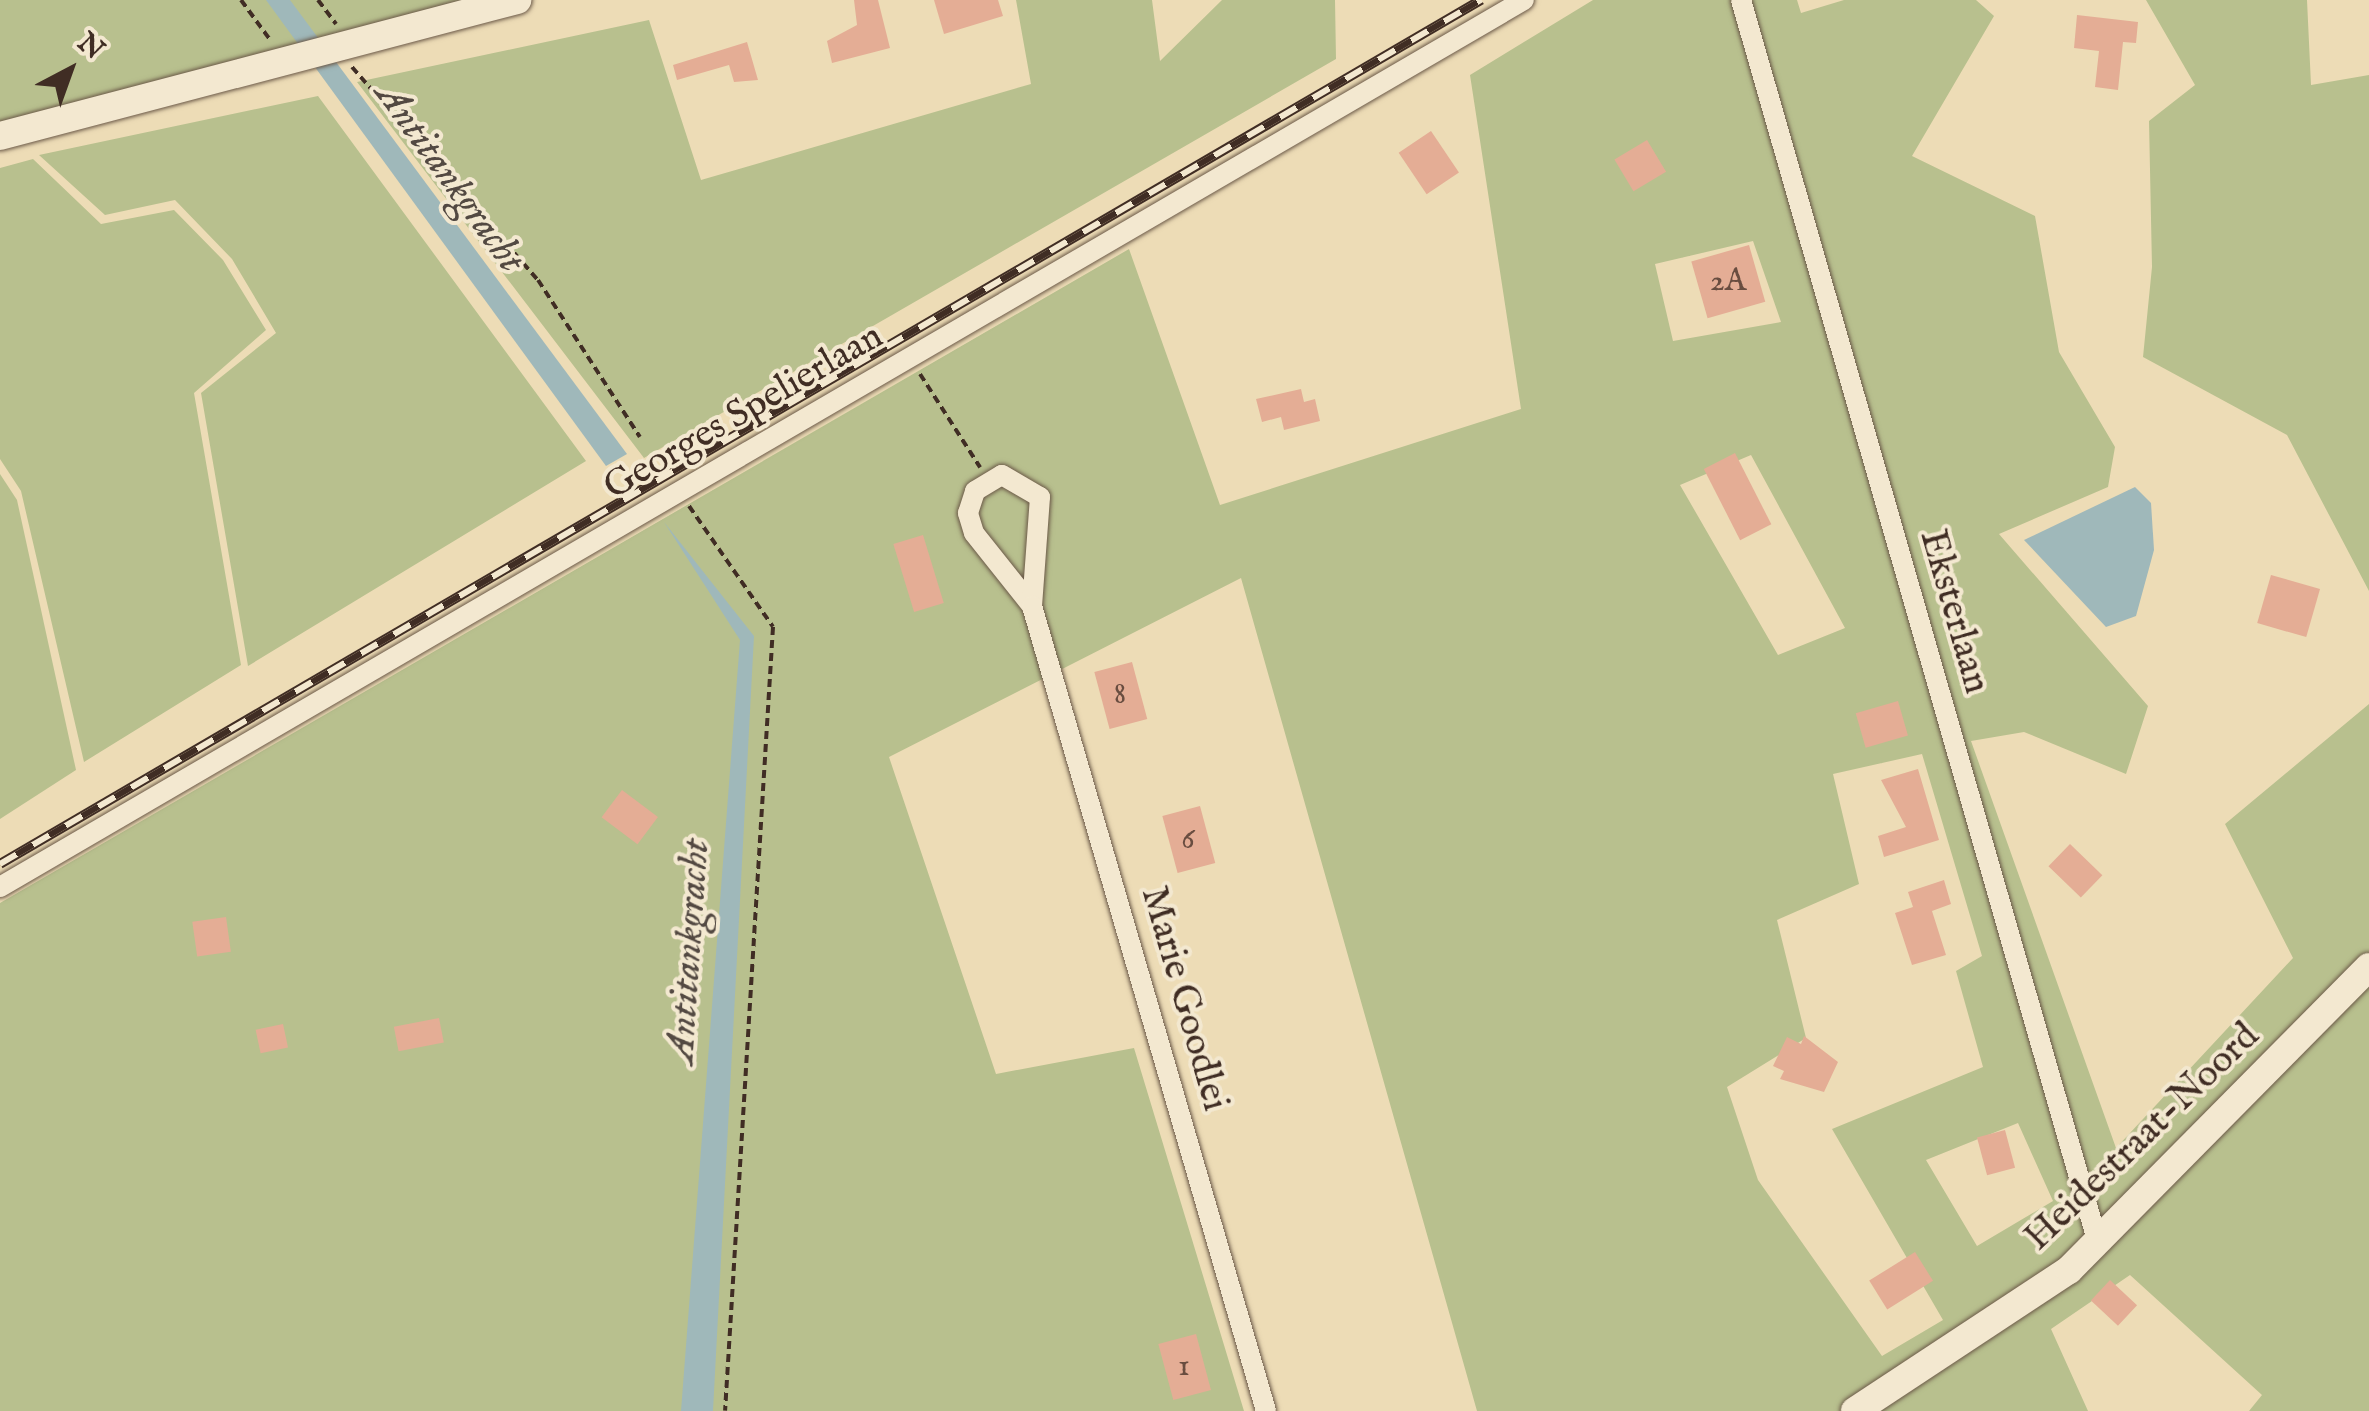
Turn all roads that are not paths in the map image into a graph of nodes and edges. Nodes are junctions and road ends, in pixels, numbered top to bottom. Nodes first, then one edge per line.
1 (517, 0) edge
2 (1524, 0) edge
3 (1742, 0) edge
4 (0, 136) edge
5 (1032, 606) junction
6 (0, 886) edge
7 (2369, 967) edge
8 (2098, 1243) junction
9 (1266, 1411) edge
10 (1856, 1411) edge

1 - 4 street
2 - 6 street, Georges Spelierlaan
3 - 8 street, Eksterlaan
5 - 5 street, Marie Goodlei
5 - 9 street, Marie Goodlei
7 - 8 street, Heidestraat-Noord
8 - 10 street, Heidestraat-Noord

